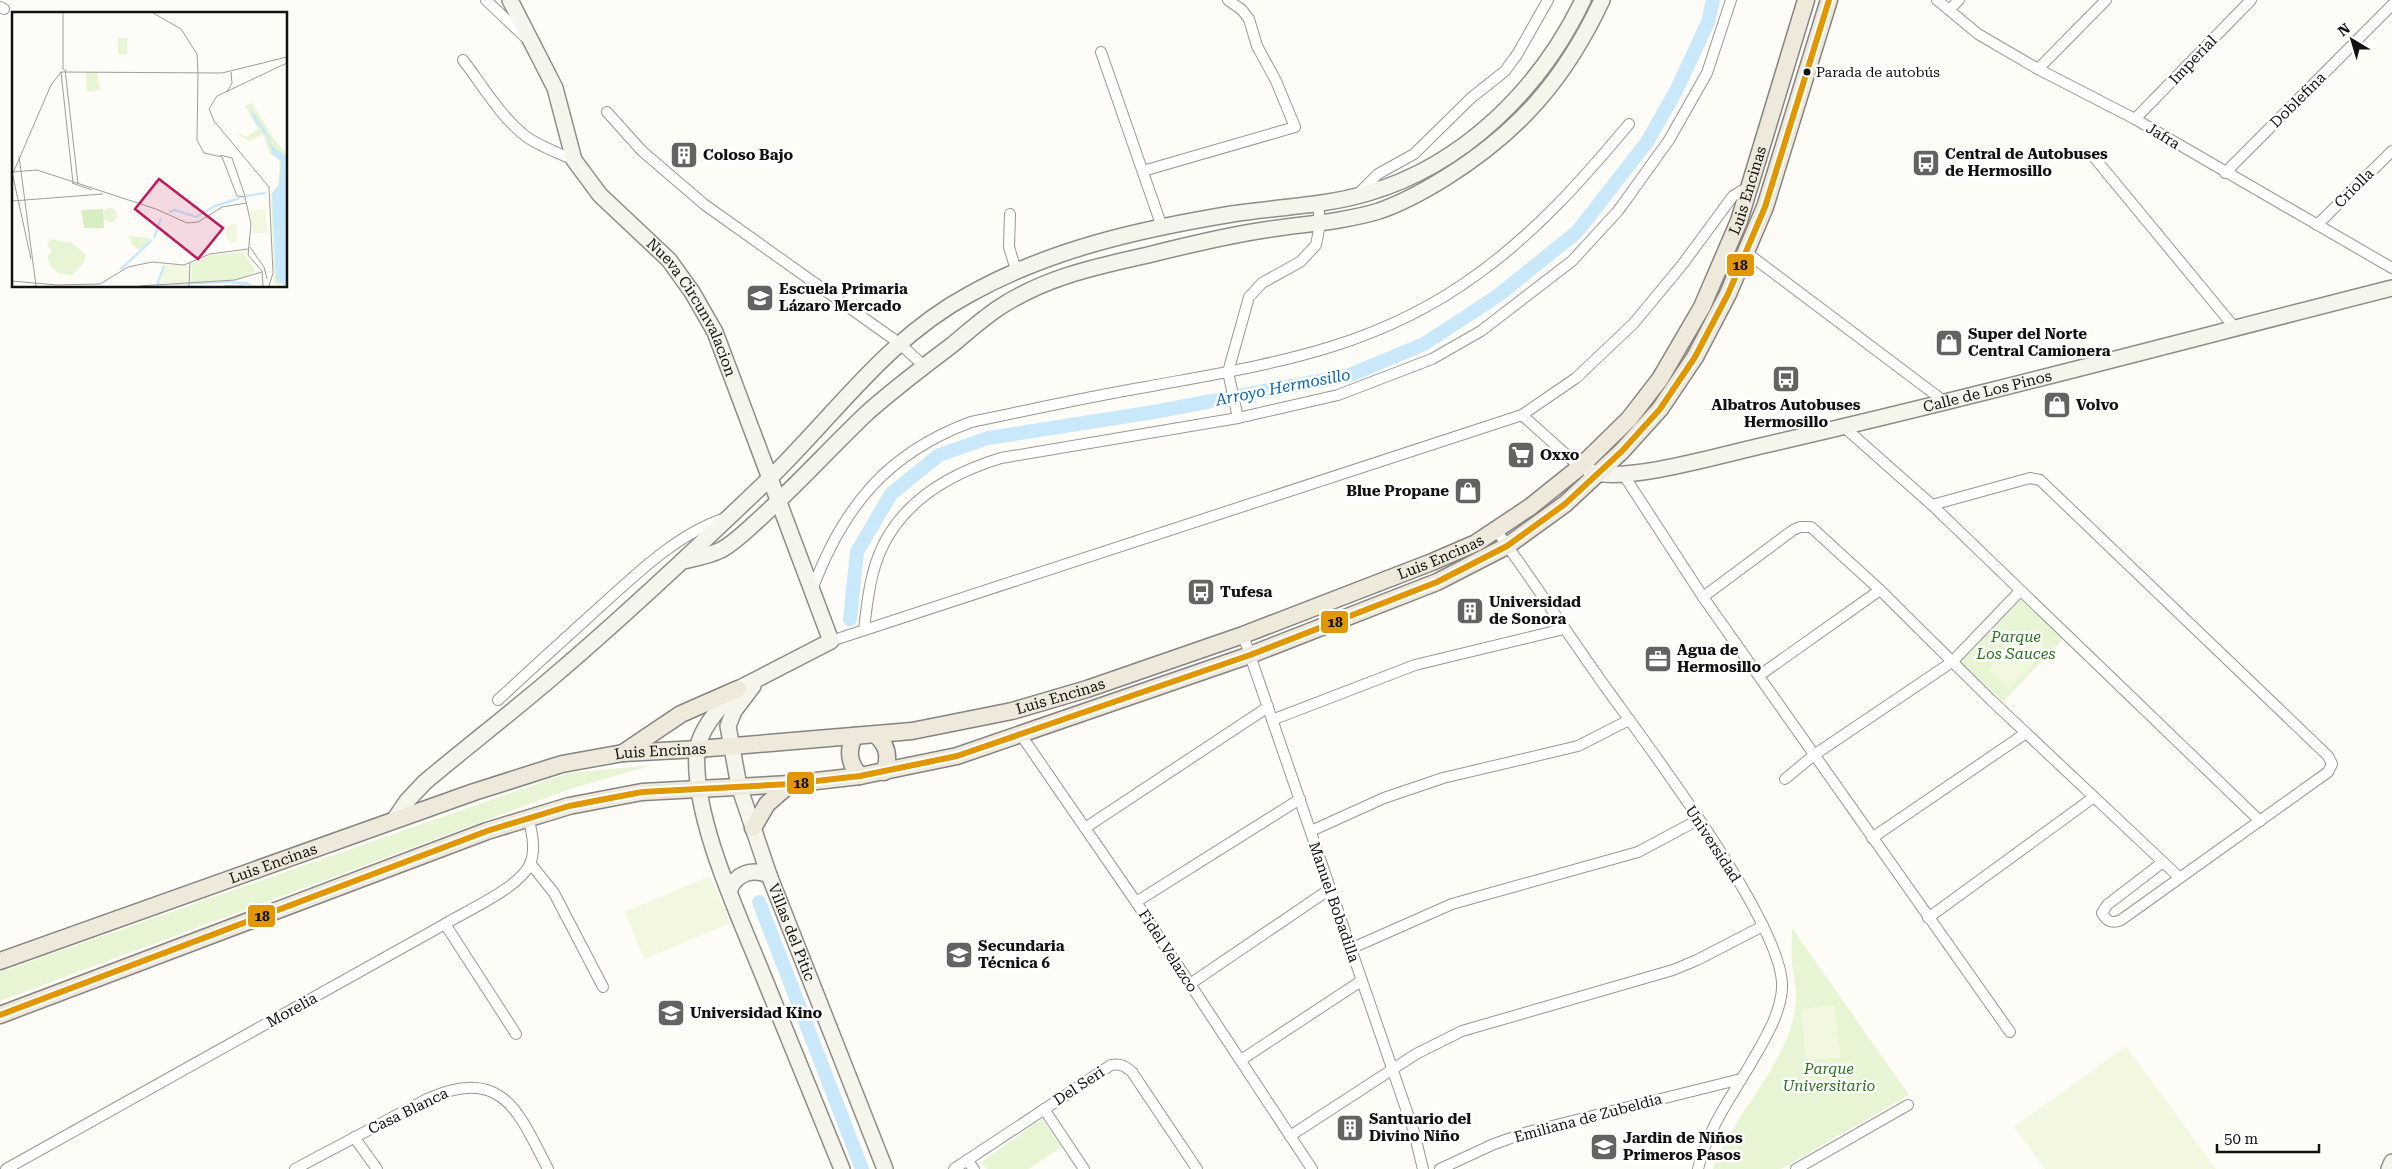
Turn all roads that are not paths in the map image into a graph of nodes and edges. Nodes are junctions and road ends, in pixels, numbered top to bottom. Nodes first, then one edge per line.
1 (486, 0) edge
2 (510, 0) edge
3 (1228, 0) edge
4 (1548, 0) edge
5 (1583, 0) edge
6 (1602, 0) edge
7 (1730, 0) edge
8 (1806, 0) edge
9 (1829, 0) edge
10 (1937, 0) edge
11 (1959, 0) edge
12 (2106, 0) edge
13 (2251, 0) edge
14 (2392, 5) edge
15 (1949, 10) junction
16 (534, 46) junction
17 (1101, 52) dead end
18 (463, 60) dead end
19 (2038, 69) junction
20 (607, 112) dead end
21 (2135, 119) junction
22 (1629, 124) dead end
23 (2392, 151) edge
24 (2093, 156) dead end
25 (574, 160) junction
26 (1143, 171) junction
27 (2226, 173) junction
28 (1748, 187) junction
29 (1355, 196) junction
30 (1318, 203) junction
31 (1010, 214) dead end
32 (1320, 224) junction
33 (2317, 225) junction
34 (1162, 227) junction
35 (1747, 253) junction
36 (2392, 268) edge
37 (1016, 270) junction
38 (2392, 288) edge
39 (2236, 328) junction
40 (899, 343) junction
41 (924, 366) junction
42 (1228, 372) junction
43 (1944, 402) junction
44 (1522, 415) junction
45 (1238, 417) junction
46 (1844, 426) junction
47 (1580, 467) junction
48 (1599, 474) junction
49 (1623, 474) junction
50 (770, 477) junction
51 (779, 501) junction
52 (1932, 505) junction
53 (727, 518) junction
54 (1496, 530) junction
55 (1507, 546) junction
56 (682, 562) junction
57 (812, 590) junction
58 (1880, 590) junction
59 (2020, 591) junction
60 (1703, 597) junction
61 (1564, 628) junction
62 (864, 630) junction
63 (1243, 635) junction
64 (831, 641) junction
65 (1250, 655) junction
66 (1952, 662) junction
67 (1760, 676) junction
68 (760, 679) junction
69 (738, 689) junction
70 (498, 700) dead end
71 (1268, 707) junction
72 (1272, 720) junction
73 (1629, 720) junction
74 (2026, 733) junction
75 (876, 734) junction
76 (1021, 735) junction
77 (854, 736) junction
78 (731, 746) junction
79 (698, 749) junction
80 (623, 753) junction
81 (1814, 755) junction
82 (884, 772) junction
83 (860, 776) junction
84 (1785, 779) dead end
85 (790, 784) junction
86 (739, 786) junction
87 (699, 789) junction
88 (2094, 797) junction
89 (1300, 799) junction
90 (528, 818) junction
91 (394, 820) junction
92 (1698, 820) junction
93 (2260, 821) junction
94 (753, 828) junction
95 (1085, 828) junction
96 (1311, 831) junction
97 (1872, 838) junction
98 (2162, 862) junction
99 (530, 863) junction
100 (769, 875) junction
101 (2179, 877) junction
102 (1330, 889) junction
103 (729, 891) junction
104 (1136, 902) junction
105 (1928, 918) junction
106 (445, 924) junction
107 (1764, 926) junction
108 (1350, 949) junction
109 (0, 961) edge
110 (1361, 981) junction
111 (1190, 984) junction
112 (603, 987) dead end
113 (0, 1015) edge
114 (2010, 1032) dead end
115 (516, 1034) dead end
116 (1241, 1060) junction
117 (1392, 1069) junction
118 (1741, 1080) junction
119 (1908, 1105) dead end
120 (1044, 1109) junction
121 (1290, 1136) junction
122 (354, 1137) junction
123 (967, 1160) junction
124 (2392, 1162) edge
125 (6, 1169) edge
126 (295, 1169) edge
127 (377, 1169) edge
128 (548, 1169) edge
129 (842, 1169) edge
130 (885, 1169) edge
131 (954, 1169) edge
132 (974, 1169) edge
133 (1084, 1169) edge
134 (1197, 1169) edge
135 (1312, 1169) edge
136 (1423, 1169) edge
137 (1440, 1169) edge
138 (1698, 1169) edge
139 (1796, 1169) edge
140 (2389, 1169) edge

1 - 16 street
2 - 16 street, Nueva Circunvalacion
3 - 26 street
4 - 29 street
5 - 29 street
6 - 32 street
7 - 45 street
8 - 28 main road, Luis Encinas
9 - 35 main road
10 - 15 street, Jafra
11 - 15 street
12 - 19 street
13 - 21 street, Imperial
14 - 27 street, Doblefina
15 - 19 street, Jafra
16 - 25 street, Nueva Circunvalacion
17 - 26 street
18 - 25 street
19 - 21 street, Jafra
20 - 40 street
21 - 27 street, Jafra
22 - 42 street
23 - 33 street, Criolla
24 - 39 street
25 - 50 street, Nueva Circunvalacion
26 - 34 street
27 - 33 street, Jafra
28 - 44 street
28 - 47 main road, Luis Encinas
29 - 30 street
30 - 32 street
30 - 34 street
31 - 37 street
32 - 41 street
32 - 42 street
33 - 36 street, Jafra
34 - 37 street
35 - 43 street
35 - 48 main road
37 - 40 street
38 - 39 street, Calle de Los Pinos
39 - 43 street, Calle de Los Pinos
40 - 41 street
40 - 50 street
41 - 51 street
42 - 45 street
42 - 57 street
43 - 46 street, Calle de Los Pinos
44 - 47 street
44 - 62 street
45 - 62 street
46 - 49 street, Calle de Los Pinos
46 - 52 street
47 - 48 street, Calle de Los Pinos
47 - 54 main road, Luis Encinas
48 - 49 street, Calle de Los Pinos
48 - 55 main road
49 - 60 street
50 - 51 street, Nueva Circunvalacion
50 - 53 street
51 - 56 street
51 - 57 street, Nueva Circunvalacion
52 - 59 street
52 - 93 street
53 - 56 street
53 - 70 street
54 - 55 street, Universidad
54 - 63 main road, Luis Encinas
55 - 61 street, Universidad
55 - 65 main road
56 - 91 street
57 - 64 street, Nueva Circunvalacion
58 - 60 street
58 - 66 street
58 - 67 street
59 - 66 street
59 - 93 street
60 - 67 street
61 - 72 street
61 - 73 street, Universidad
62 - 64 street
63 - 65 street, Manuel Bobadilla
63 - 75 main road, Luis Encinas
64 - 68 street
65 - 71 street, Manuel Bobadilla
65 - 76 main road
66 - 74 street
66 - 81 street
67 - 81 street
68 - 69 street
68 - 78 street, Villas del Pitic
69 - 79 street
69 - 80 main road
71 - 72 street, Manuel Bobadilla
71 - 95 street
72 - 89 street, Manuel Bobadilla
73 - 92 street, Universidad
73 - 96 street
74 - 88 street
74 - 97 street
75 - 77 main road, Luis Encinas
75 - 82 main road
76 - 82 main road
76 - 95 street, Fidel Velazco
77 - 78 main road, Luis Encinas
77 - 83 main road
78 - 79 main road, Luis Encinas
78 - 86 street, Villas del Pitic
79 - 80 main road, Luis Encinas
79 - 87 street
80 - 91 main road, Luis Encinas
81 - 84 street
81 - 97 street
82 - 83 main road
83 - 85 main road
85 - 86 main road
85 - 94 main road
86 - 87 main road
86 - 94 street, Villas del Pitic
87 - 90 main road
87 - 103 street
88 - 98 street
88 - 105 street
89 - 96 street, Manuel Bobadilla
89 - 104 street
90 - 99 street
90 - 113 main road
91 - 109 main road, Luis Encinas
92 - 107 street, Universidad
92 - 108 street
93 - 101 street
94 - 100 street, Villas del Pitic
95 - 104 street, Fidel Velazco
96 - 102 street, Manuel Bobadilla
97 - 105 street
98 - 101 street
98 - 101 street
99 - 106 street, Morelia
99 - 112 street
100 - 103 street
100 - 130 street, Villas del Pitic
102 - 108 street, Manuel Bobadilla
102 - 111 street
103 - 129 street
104 - 111 street, Fidel Velazco
105 - 114 street
106 - 115 street
106 - 125 street, Morelia
107 - 117 street
107 - 118 street, Universidad
108 - 110 street, Manuel Bobadilla
110 - 116 street
110 - 117 street, Manuel Bobadilla
111 - 116 street, Fidel Velazco
116 - 121 street, Fidel Velazco
117 - 121 street
117 - 136 street, Manuel Bobadilla
118 - 137 street, Emiliana de Zubeldia
118 - 138 street, Universidad
119 - 139 street
120 - 123 street, Del Seri
120 - 133 street
120 - 134 street, Del Seri
121 - 135 street, Fidel Velazco
122 - 126 street, Casa Blanca
122 - 127 street
122 - 128 street, Casa Blanca
123 - 131 street, Del Seri
123 - 132 street
124 - 140 street

